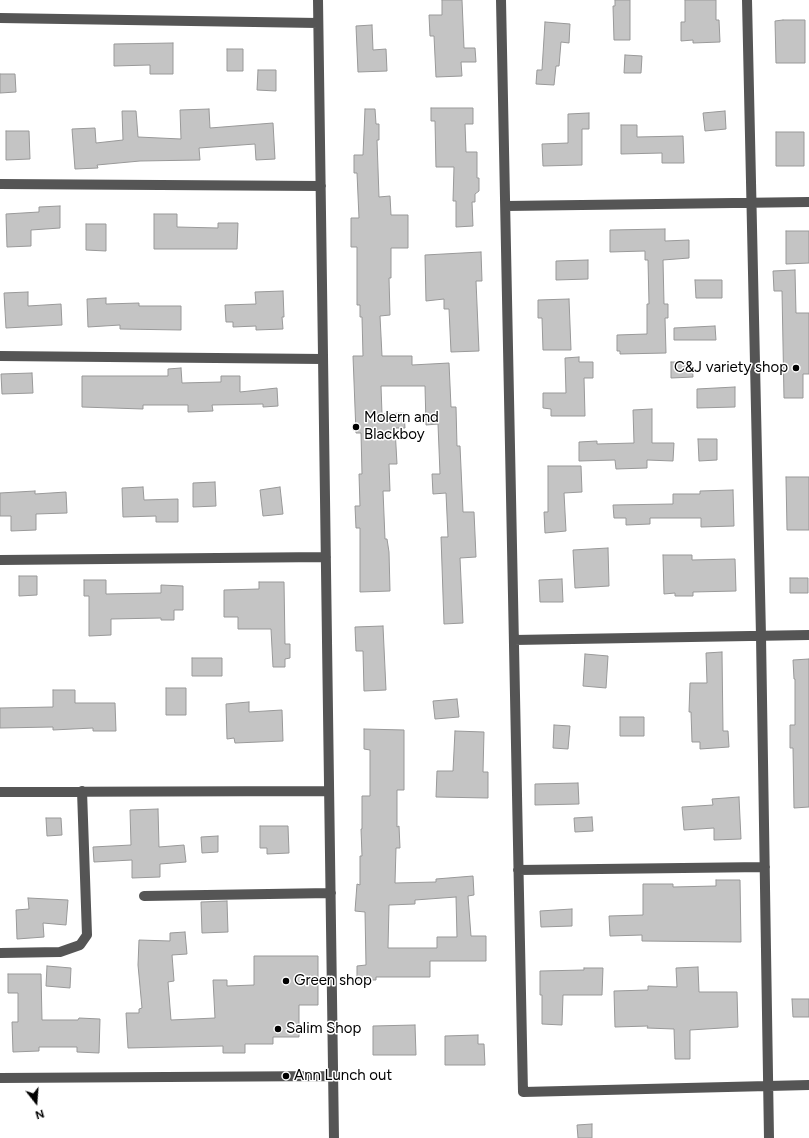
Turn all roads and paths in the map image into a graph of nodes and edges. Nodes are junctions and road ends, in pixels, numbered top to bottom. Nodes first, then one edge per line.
1 (318, 0) edge
2 (501, 0) edge
3 (747, 0) edge
4 (0, 18) edge
5 (318, 23) junction
6 (0, 184) edge
7 (321, 186) junction
8 (809, 202) edge
9 (751, 203) junction
10 (506, 206) junction
11 (0, 356) edge
12 (323, 359) junction
13 (326, 557) junction
14 (0, 560) edge
15 (809, 635) edge
16 (761, 636) junction
17 (514, 640) junction
18 (329, 791) junction
19 (0, 792) edge
20 (82, 792) junction
21 (765, 866) junction
22 (518, 870) junction
23 (331, 893) junction
24 (144, 896) dead end
25 (0, 953) edge
26 (334, 1076) junction
27 (0, 1078) edge
28 (769, 1086) junction
29 (809, 1086) edge
30 (334, 1138) edge
31 (769, 1138) edge

1 - 5 street
2 - 10 street
3 - 9 street
4 - 5 street
5 - 7 street
6 - 7 street
7 - 12 street
8 - 9 street
9 - 10 street
9 - 16 street
10 - 17 street
11 - 12 street
12 - 13 street
13 - 14 street
13 - 18 street
15 - 16 street
16 - 17 street
16 - 21 street
17 - 22 street
18 - 20 street
18 - 23 street
19 - 20 street
20 - 25 street
21 - 22 street
21 - 28 street
22 - 28 street
23 - 24 street
23 - 26 street
26 - 27 street
26 - 30 street
28 - 29 street
28 - 31 street

